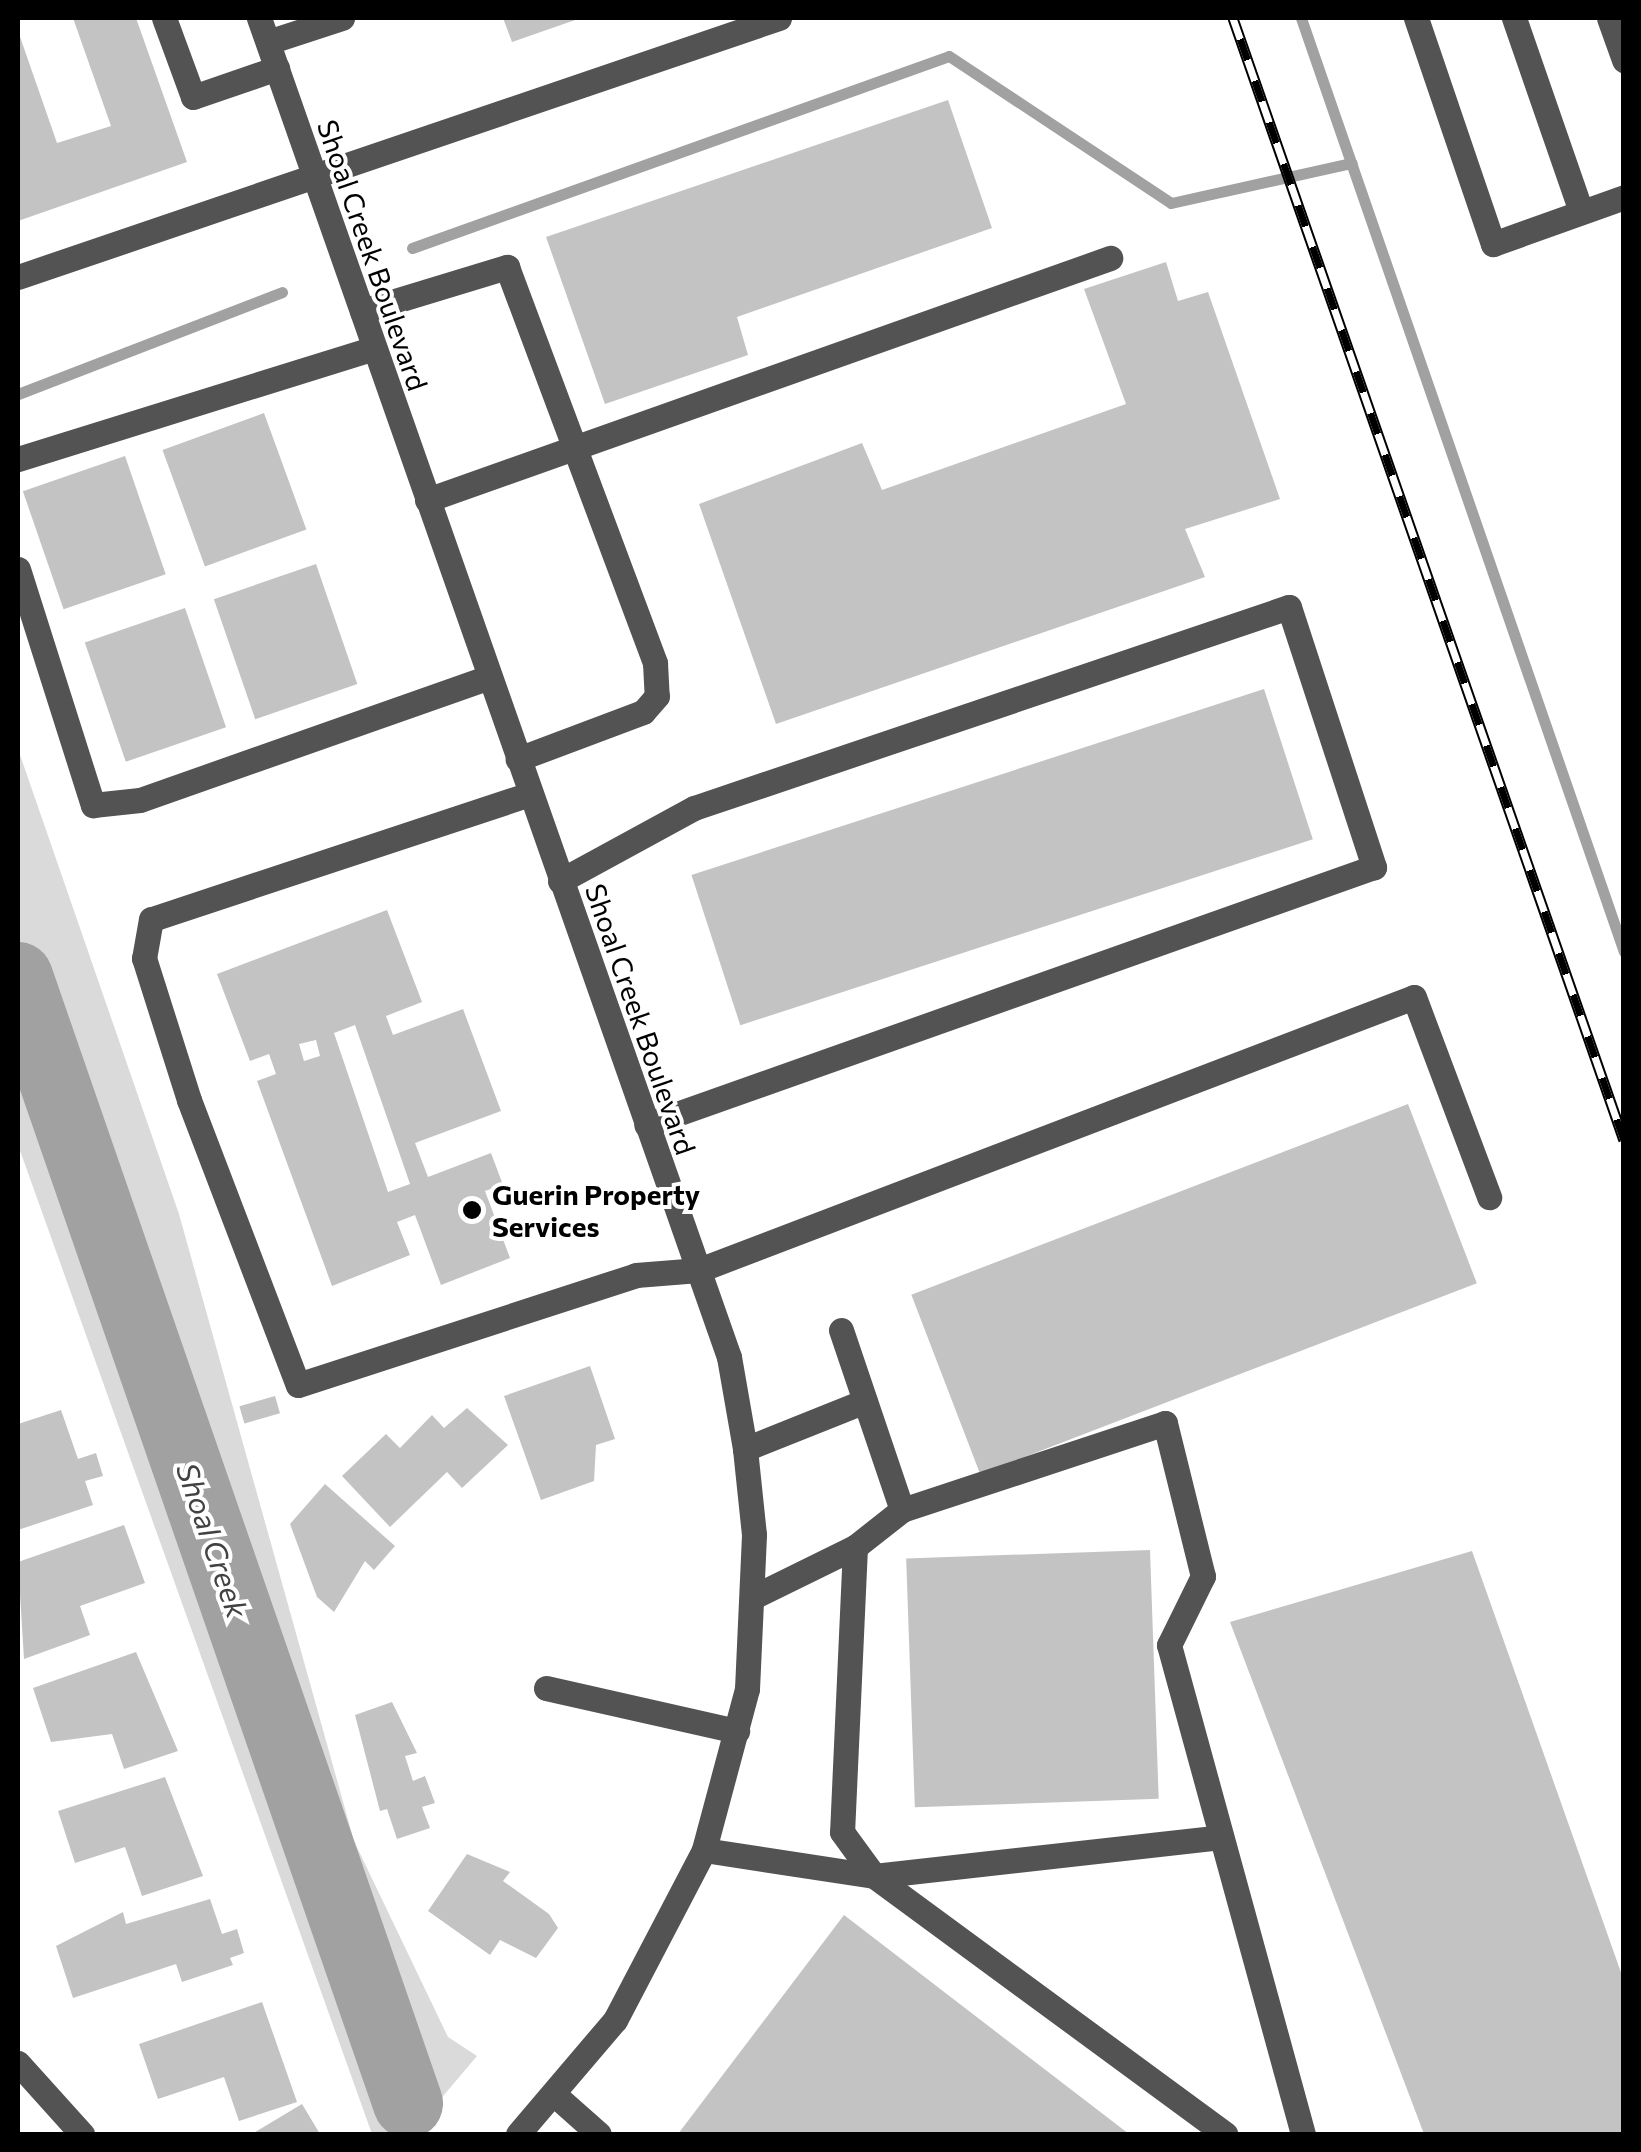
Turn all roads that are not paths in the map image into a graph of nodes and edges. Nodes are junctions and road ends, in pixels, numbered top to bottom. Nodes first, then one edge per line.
1 (164, 18) edge
2 (342, 18) edge
3 (780, 18) edge
4 (1416, 18) edge
5 (1514, 18) edge
6 (1610, 18) edge
7 (264, 30) edge
8 (1624, 60) edge
9 (277, 68) junction
10 (313, 172) junction
11 (1624, 197) edge
12 (1581, 212) junction
13 (1110, 258) dead end
14 (18, 277) edge
15 (362, 311) junction
16 (374, 348) junction
17 (573, 448) junction
18 (18, 459) edge
19 (427, 500) junction
20 (18, 568) edge
21 (489, 678) junction
22 (518, 759) junction
23 (530, 794) junction
24 (560, 880) junction
25 (646, 1125) junction
26 (1489, 1197) dead end
27 (699, 1270) junction
28 (841, 1330) dead end
29 (866, 1401) junction
30 (745, 1449) junction
31 (902, 1510) junction
32 (855, 1547) junction
33 (752, 1597) junction
34 (546, 1688) dead end
35 (738, 1731) junction
36 (1221, 1837) junction
37 (704, 1850) junction
38 (874, 1876) junction
39 (18, 2064) edge
40 (556, 2096) junction
41 (82, 2134) edge
42 (518, 2134) edge
43 (599, 2134) edge
44 (1225, 2134) edge
45 (1303, 2134) edge

1 - 9 street
2 - 7 street
3 - 10 street
4 - 12 street
5 - 12 street
6 - 8 street
7 - 9 street, Shoal Creek Boulevard
9 - 10 street, Shoal Creek Boulevard
10 - 14 street
10 - 15 street, Shoal Creek Boulevard
11 - 12 street
13 - 17 street
15 - 16 street, Shoal Creek Boulevard
15 - 17 street
16 - 18 street
16 - 19 street, Shoal Creek Boulevard
17 - 19 street
17 - 22 street
19 - 21 street, Shoal Creek Boulevard
20 - 21 street
21 - 22 street, Shoal Creek Boulevard
22 - 23 street, Shoal Creek Boulevard
23 - 24 street, Shoal Creek Boulevard
23 - 27 street
24 - 25 street, Shoal Creek Boulevard
24 - 25 street
25 - 27 street, Shoal Creek Boulevard
26 - 27 street
27 - 30 street, Shoal Creek Boulevard
28 - 29 street
29 - 30 street
29 - 31 street
30 - 33 street, Shoal Creek Boulevard
31 - 32 street
31 - 36 street
32 - 33 street
32 - 38 street
33 - 35 street, Shoal Creek Boulevard
34 - 35 street
35 - 37 street, Shoal Creek Boulevard
36 - 38 street
36 - 45 street
37 - 38 street
37 - 40 street, Shoal Creek Boulevard
38 - 44 street
39 - 41 street
40 - 42 street, Shoal Creek Boulevard
40 - 43 street

